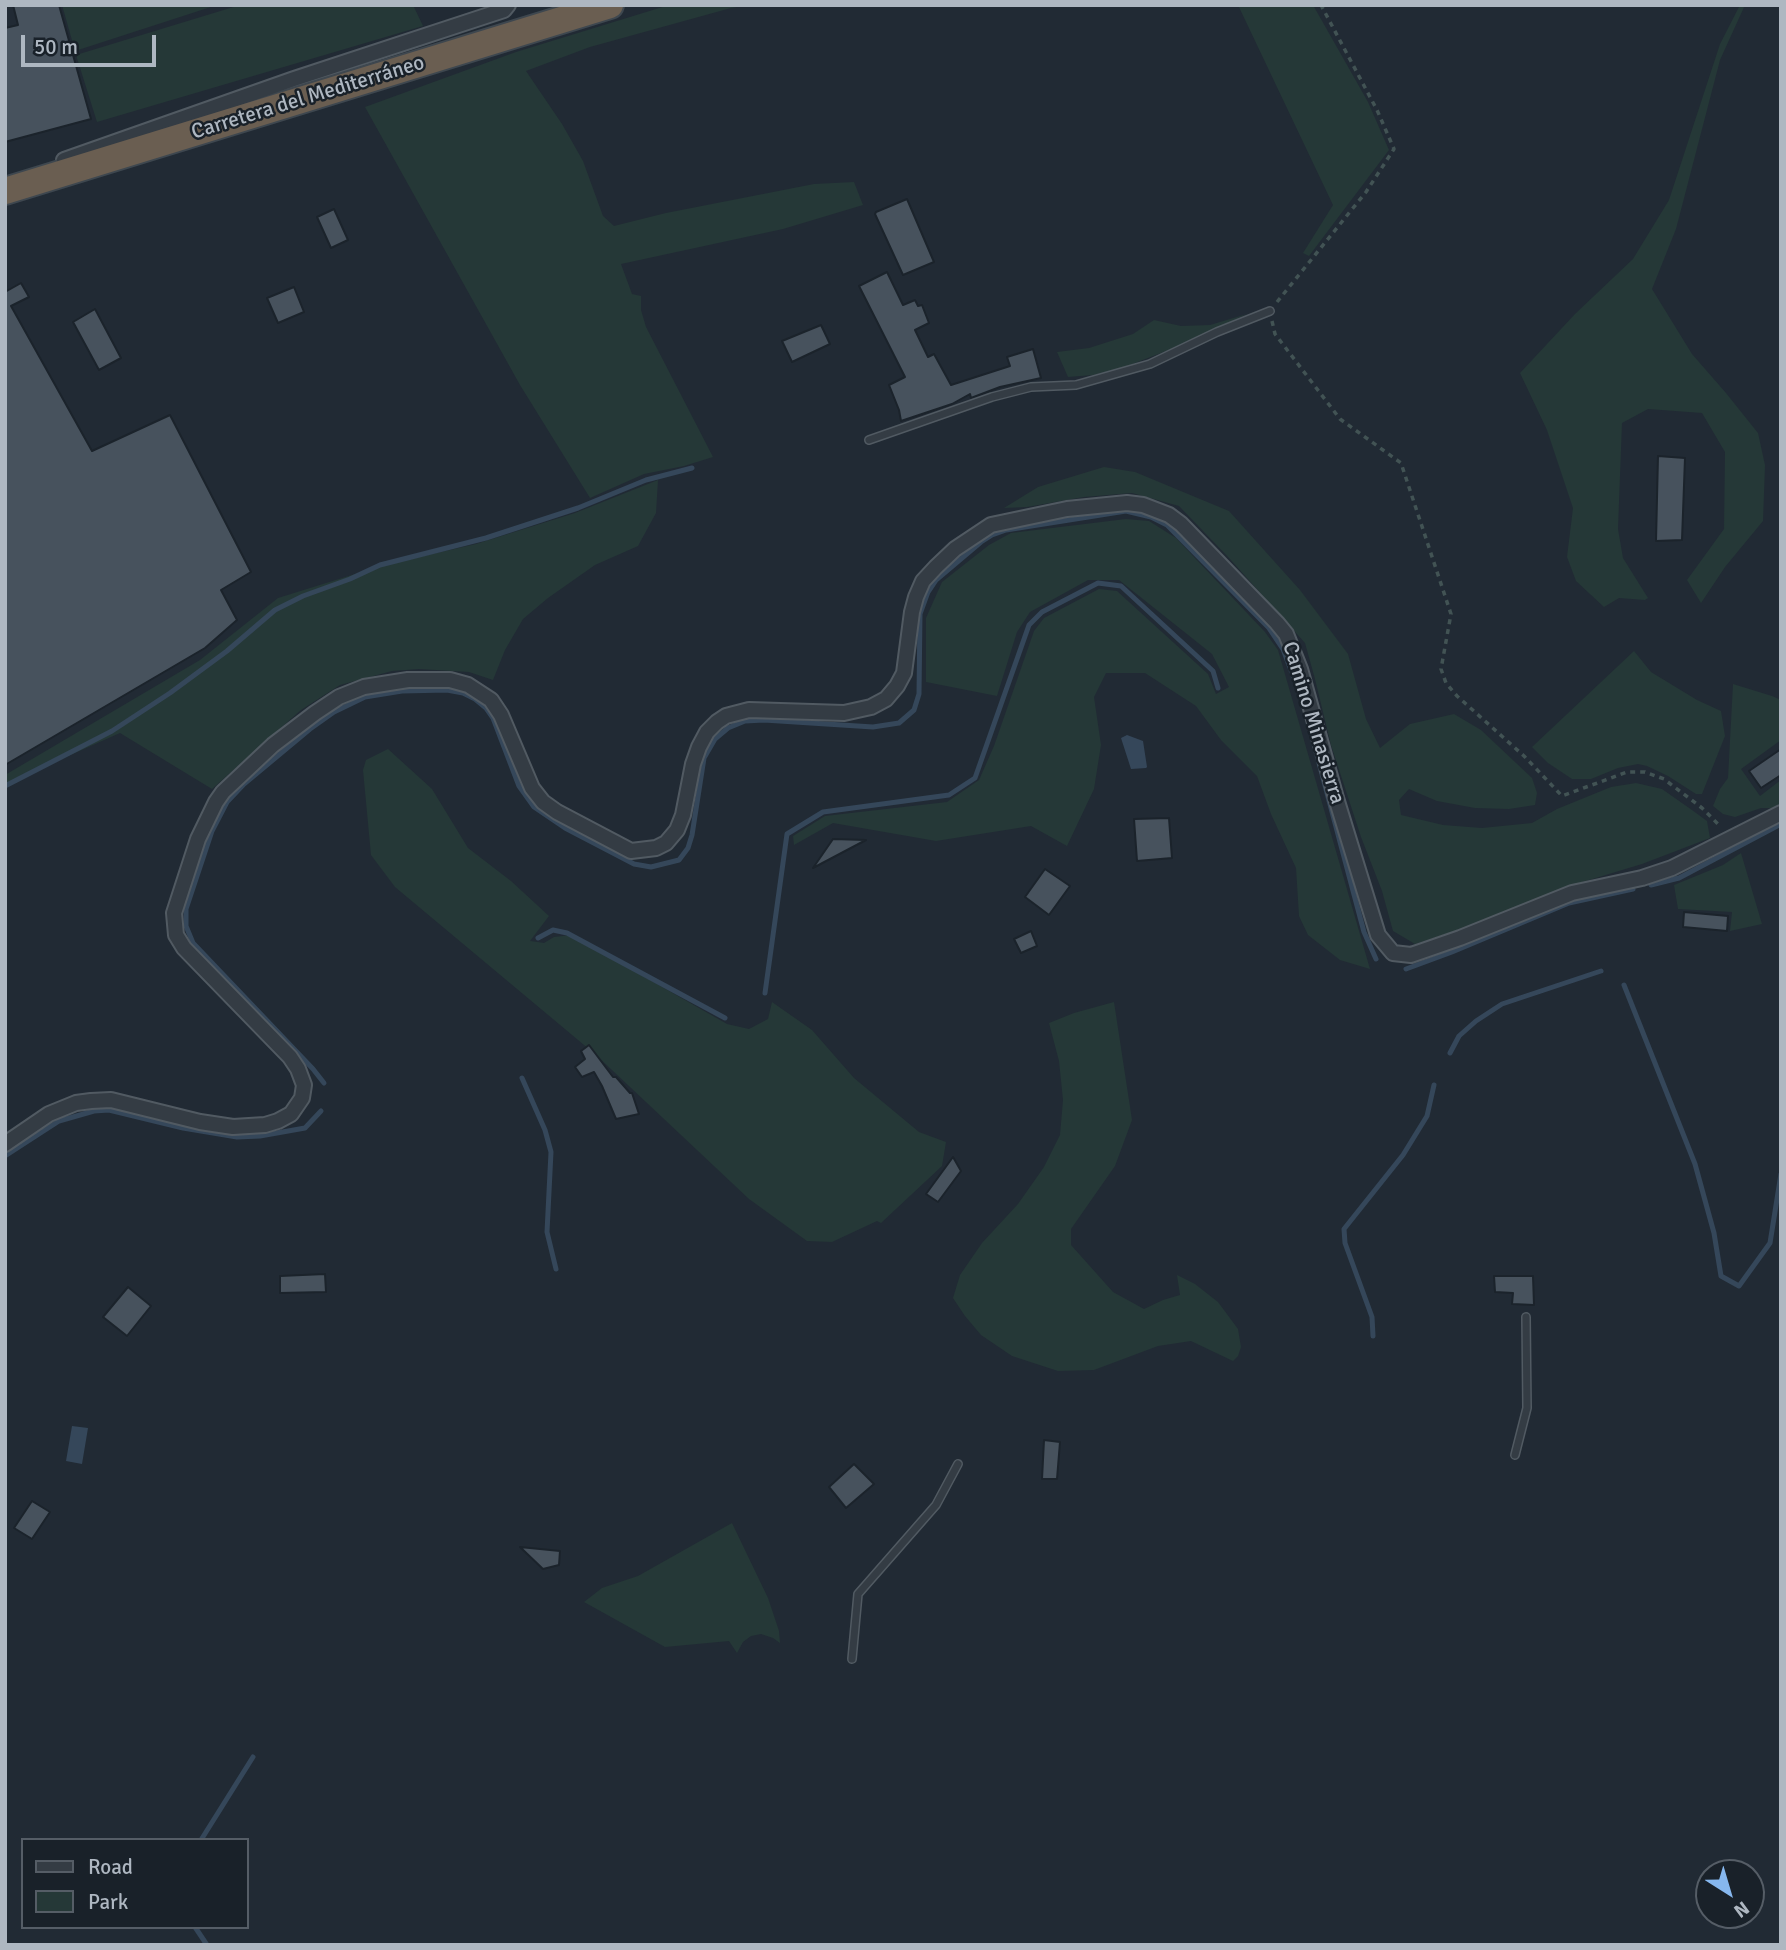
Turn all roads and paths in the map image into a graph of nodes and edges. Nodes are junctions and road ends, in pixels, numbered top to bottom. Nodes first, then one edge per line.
1 (508, 5) edge
2 (610, 5) edge
3 (1321, 5) edge
4 (558, 13) edge
5 (11, 190) edge
6 (1270, 311) junction
7 (869, 440) dead end
8 (1781, 813) edge
9 (1731, 838) junction
10 (5, 1144) edge
11 (1526, 1317) dead end
12 (1515, 1455) dead end
13 (958, 1464) dead end
14 (852, 1658) dead end

1 - 5 street
2 - 4 highway, Carretera del Mediterráneo
3 - 6 path
4 - 5 highway, Carretera del Mediterráneo
6 - 7 lane
6 - 9 path
8 - 9 street, Camino Minasierra
9 - 10 street, Camino Minasierra
11 - 12 lane
13 - 14 lane

